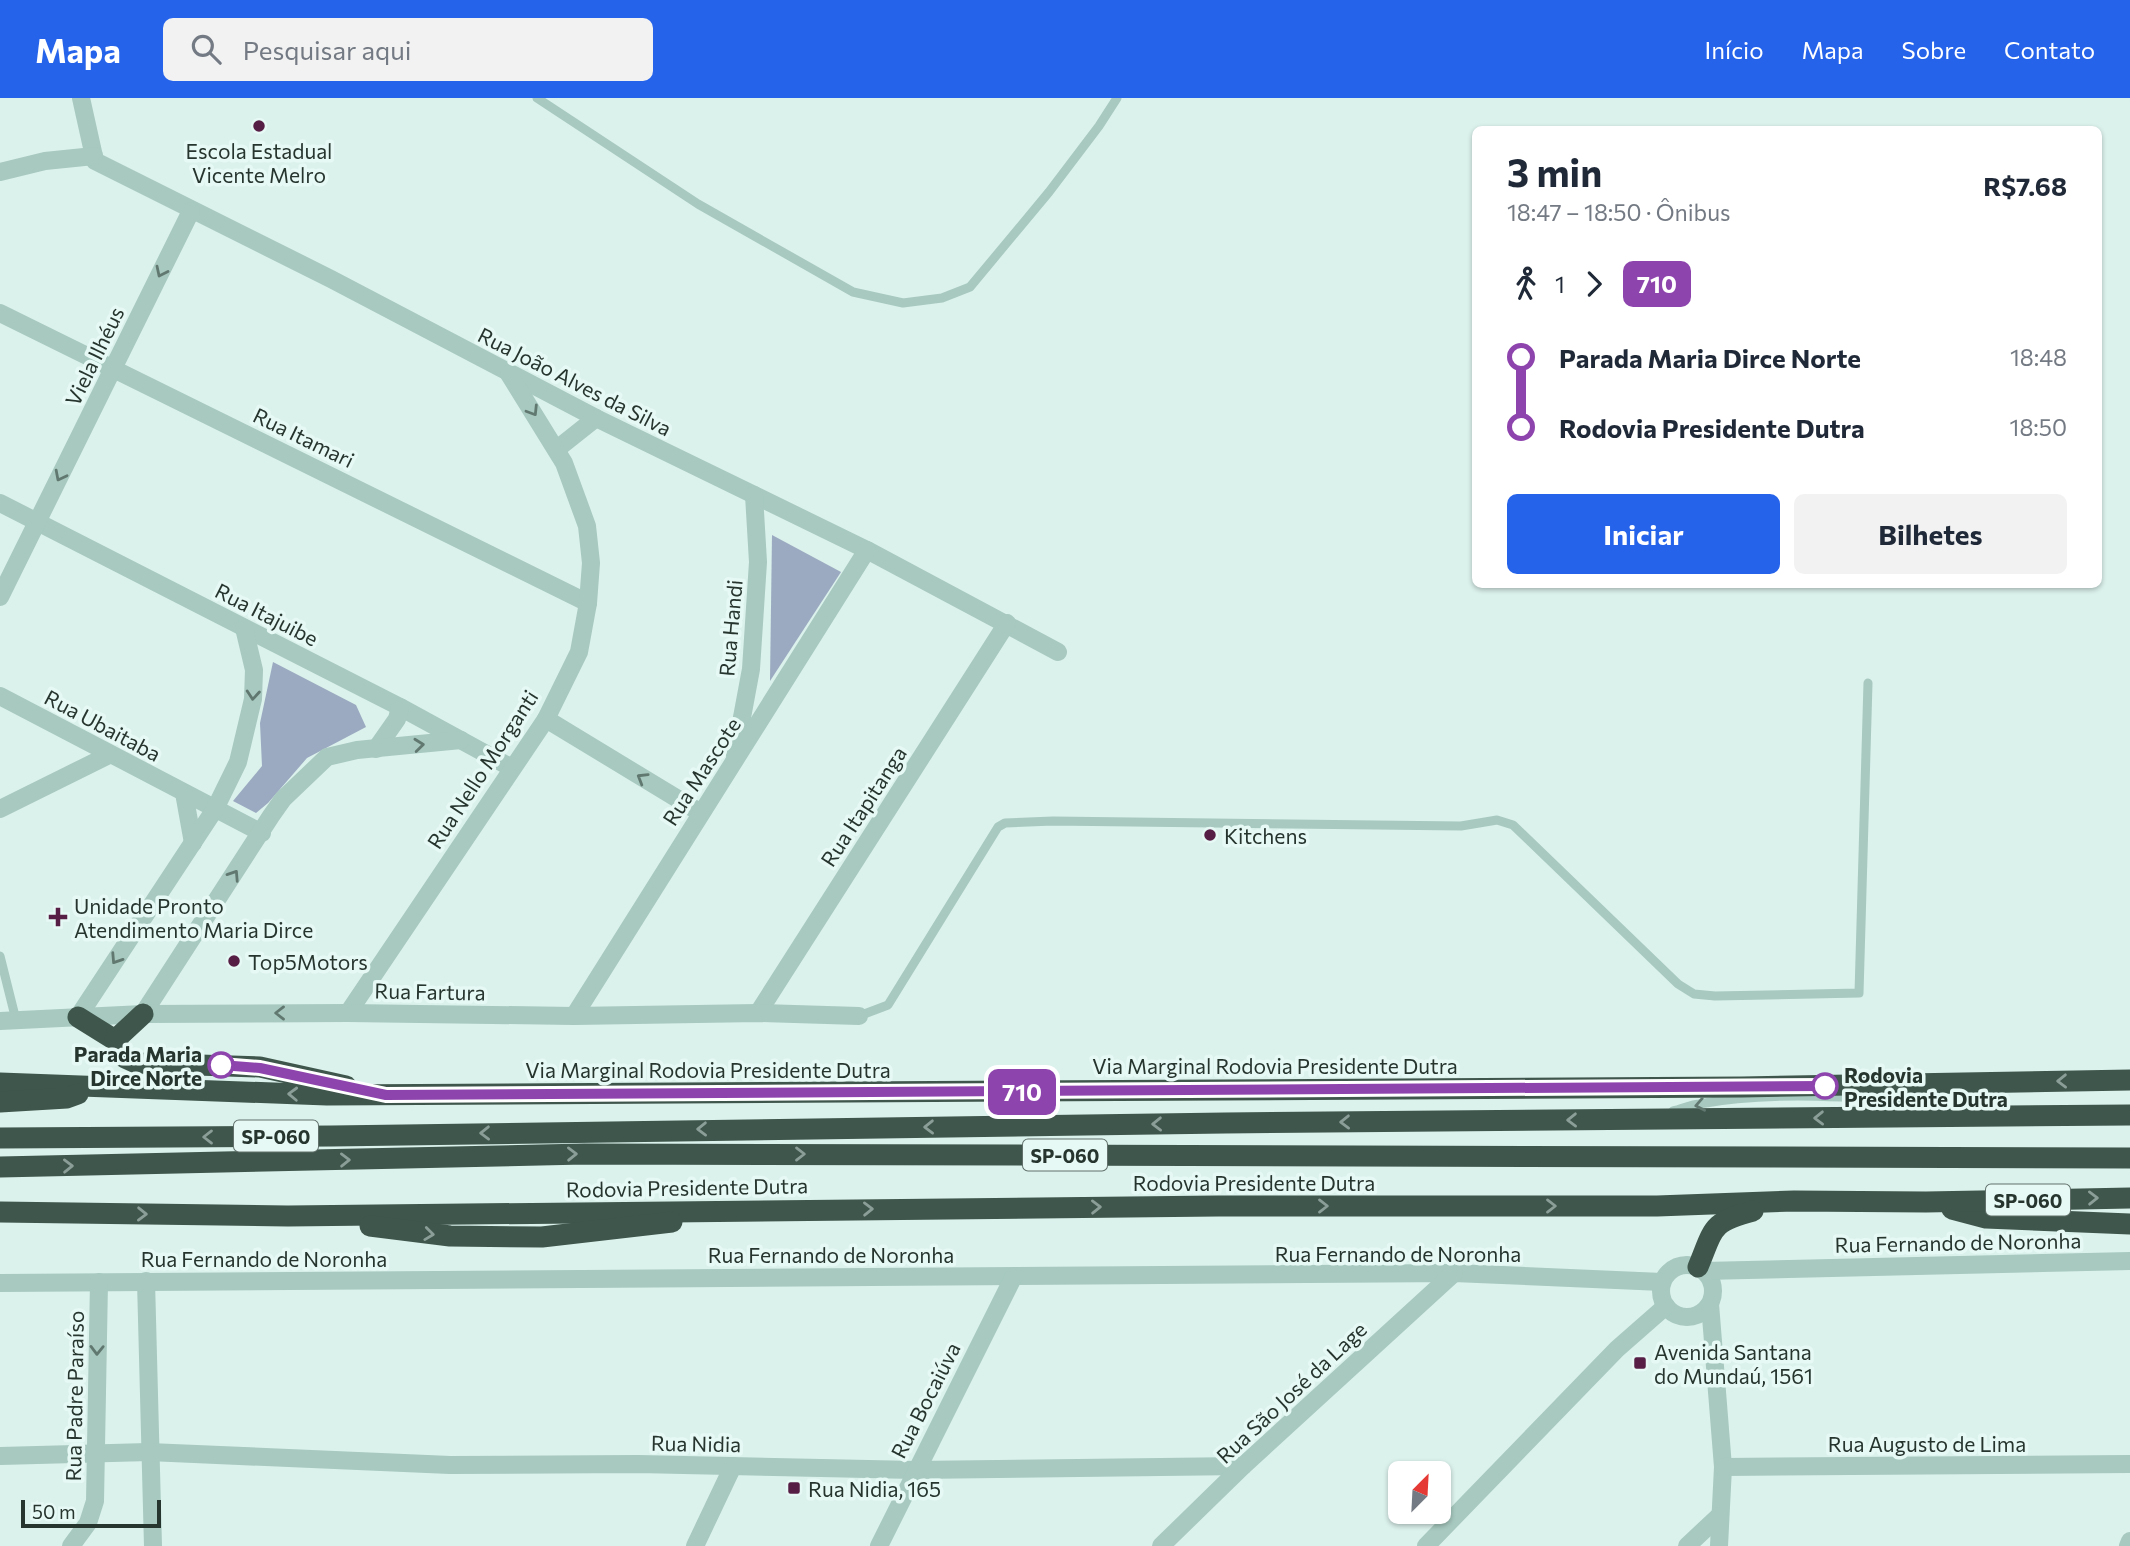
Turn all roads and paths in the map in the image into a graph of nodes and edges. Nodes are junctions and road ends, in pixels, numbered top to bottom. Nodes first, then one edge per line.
1 (81, 98) edge
2 (537, 98) edge
3 (1117, 98) edge
4 (90, 136) junction
5 (94, 156) junction
6 (45, 161) junction
7 (0, 172) edge
8 (191, 211) junction
9 (0, 313) edge
10 (114, 368) junction
11 (509, 374) junction
12 (596, 418) junction
13 (556, 449) junction
14 (754, 495) junction
15 (0, 503) edge
16 (37, 521) junction
17 (867, 550) junction
18 (0, 597) edge
19 (588, 603) junction
20 (1007, 623) junction
21 (244, 628) junction
22 (1058, 652) dead end
23 (1868, 683) dead end
24 (0, 696) edge
25 (400, 707) junction
26 (546, 719) junction
27 (461, 740) junction
28 (376, 749) junction
29 (109, 755) junction
30 (733, 765) junction
31 (512, 768) junction
32 (184, 793) junction
33 (0, 809) edge
34 (215, 809) junction
35 (701, 813) junction
36 (262, 833) junction
37 (193, 843) junction
38 (0, 956) edge
39 (348, 1013) junction
40 (758, 1013) junction
41 (143, 1014) junction
42 (574, 1016) junction
43 (859, 1016) joint
44 (78, 1017) junction
45 (8, 1020) edge
46 (115, 1040) junction
47 (2130, 1080) edge
48 (0, 1083) edge
49 (100, 1086) junction
50 (386, 1095) junction
51 (0, 1102) edge
52 (2130, 1115) edge
53 (0, 1138) edge
54 (2130, 1158) edge
55 (0, 1167) edge
56 (2130, 1198) edge
57 (1794, 1201) junction
58 (1926, 1202) junction
59 (0, 1212) edge
60 (2130, 1224) edge
61 (2130, 1261) edge
62 (1701, 1269) junction
63 (1454, 1273) junction
64 (1014, 1276) junction
65 (146, 1281) junction
66 (99, 1282) junction
67 (1662, 1282) junction
68 (0, 1283) edge
69 (1710, 1304) junction
70 (1665, 1306) junction
71 (149, 1452) junction
72 (95, 1453) junction
73 (0, 1456) edge
74 (2130, 1464) edge
75 (733, 1466) junction
76 (1243, 1466) junction
77 (1723, 1467) junction
78 (915, 1470) junction
79 (1719, 1516) junction
80 (2130, 1541) edge
81 (71, 1546) edge
82 (153, 1546) edge
83 (695, 1546) edge
84 (879, 1546) edge
85 (1161, 1546) edge
86 (1426, 1546) edge
87 (1687, 1546) edge
88 (1719, 1546) edge
89 (2128, 1546) edge

1 - 4 street
2 - 3 lane
4 - 5 street
4 - 6 street
5 - 6 street
5 - 8 street, Rua João Alves da Silva
6 - 7 street
8 -> 10 street, Viela Ilhéus
8 - 11 street, Rua João Alves da Silva
9 - 10 street, Rua Itamari
10 -> 16 street, Viela Ilhéus
10 - 19 street, Rua Itamari
11 - 12 street, Rua João Alves da Silva
11 -> 13 street, Rua Nello Morganti
12 - 13 street
12 - 14 street, Rua João Alves da Silva
13 - 19 street, Rua Nello Morganti
14 - 17 street, Rua João Alves da Silva
14 - 30 street, Rua Handi
15 - 16 street, Rua Itajuibe
16 - 18 street, Viela Ilhéus
16 - 21 street, Rua Itajuibe
17 - 20 street, Rua João Alves da Silva
17 - 30 street, Rua Mascote
19 - 26 street, Rua Nello Morganti
20 - 22 street, Rua João Alves da Silva
20 - 40 street, Rua Itapitanga
21 - 25 street, Rua Itajuibe
21 -> 34 street
23 - 43 lane
24 - 29 street, Rua Ubaitaba
25 - 27 street, Rua Itajuibe
25 - 28 street
26 - 31 street, Rua Nello Morganti
35 -> 26 street
28 -> 27 street
27 - 31 street, Rua Itajuibe
28 - 36 street
29 - 32 street, Rua Ubaitaba
29 - 33 street
30 - 35 street, Rua Mascote
31 - 39 street, Rua Nello Morganti
32 - 34 street, Rua Ubaitaba
32 - 37 street
34 - 36 street, Rua Ubaitaba
34 - 37 street
35 - 42 street, Rua Mascote
41 -> 36 street
37 -> 44 street
38 - 45 lane
39 -> 41 street, Rua Fartura
39 - 42 street, Rua Fartura
40 - 42 street, Rua Fartura
40 - 43 street, Rua Fartura
41 - 44 street, Rua Fartura
41 - 46 highway
44 - 45 street, Rua Fartura
44 - 46 highway
46 - 50 highway
47 -> 50 highway, Via Marginal Rodovia Presidente Dutra
48 - 49 highway, Via Marginal Rodovia Presidente Dutra
50 -> 49 highway, Via Marginal Rodovia Presidente Dutra
49 - 51 highway
52 -> 53 highway, SP-060
55 -> 54 highway, Rodovia Presidente Dutra / SP-060
58 -> 56 highway, Rodovia Presidente Dutra / SP-060
57 - 58 highway, Rodovia Presidente Dutra / SP-060
59 -> 57 highway, Rodovia Presidente Dutra / SP-060
57 - 62 highway
58 - 60 highway
61 - 62 street, Rua Fernando de Noronha
62 - 67 street
62 - 69 street
63 - 64 street, Rua Fernando de Noronha
63 - 67 street, Rua Fernando de Noronha
63 - 76 street, Rua São José da Lage
64 - 65 street, Rua Fernando de Noronha
64 - 78 street, Rua Bocaiúva
65 - 66 street, Rua Fernando de Noronha
65 - 71 street
66 - 68 street, Rua Fernando de Noronha
66 -> 72 street, Rua Padre Paraíso
67 - 70 street
69 - 70 street
69 - 77 street
70 - 86 street
71 - 72 street, Rua Nidia
71 - 75 street, Rua Nidia
71 - 82 street
72 - 73 street, Rua Nidia
72 - 81 street, Rua Padre Paraíso
74 - 77 street, Rua Augusto de Lima
75 - 78 street, Rua Nidia
75 - 83 street
76 - 78 street, Rua Nidia
76 - 85 street, Rua São José da Lage
77 - 79 street
78 - 84 street, Rua Bocaiúva
79 - 87 street
79 - 88 street
80 - 89 street

